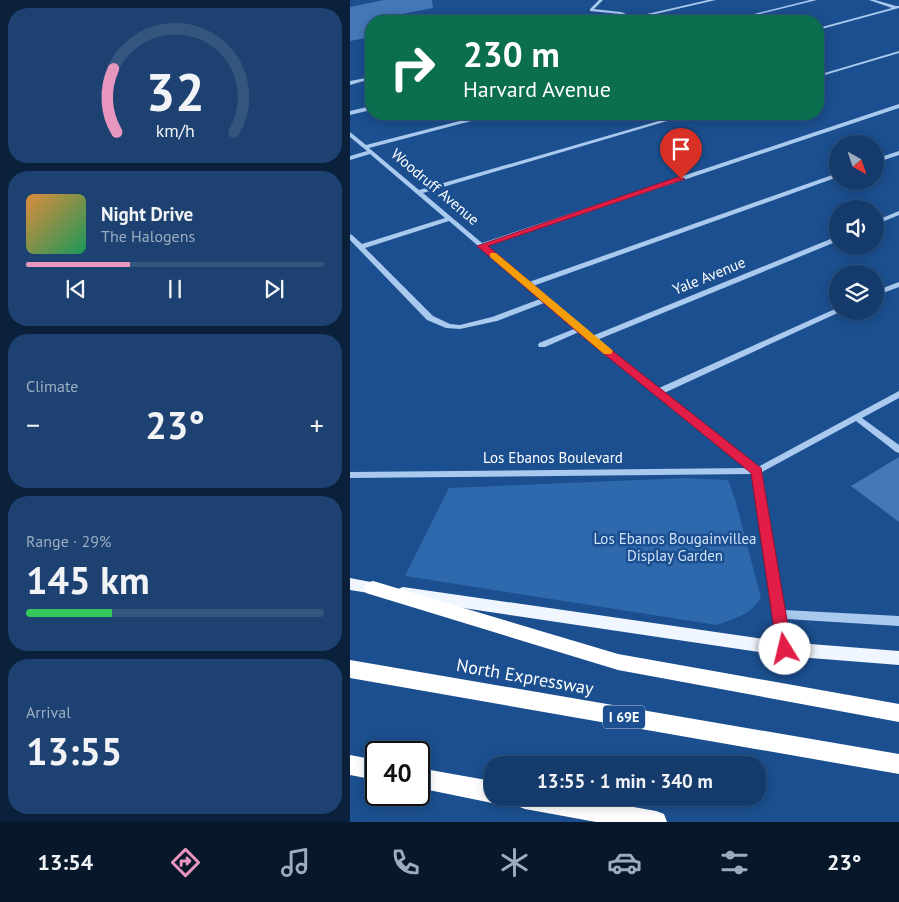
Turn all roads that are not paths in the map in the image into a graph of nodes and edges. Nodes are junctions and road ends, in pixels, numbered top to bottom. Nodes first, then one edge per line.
1 (601, 0) edge
2 (714, 0) edge
3 (815, 0) edge
4 (871, 0) edge
5 (888, 0) edge
6 (898, 7) edge
7 (626, 15) edge
8 (646, 15) edge
9 (753, 15) edge
10 (824, 27) edge
11 (899, 52) edge
12 (824, 74) edge
13 (365, 79) edge
14 (350, 83) edge
15 (899, 106) edge
16 (365, 109) edge
17 (350, 113) edge
18 (471, 120) edge
19 (667, 120) edge
20 (350, 134) edge
21 (368, 149) junction
22 (899, 153) edge
23 (350, 158) edge
24 (884, 158) edge
25 (829, 178) edge
26 (418, 192) junction
27 (899, 213) edge
28 (450, 219) junction
29 (884, 219) edge
30 (350, 236) edge
31 (829, 242) edge
32 (481, 246) junction
33 (361, 247) junction
34 (899, 284) edge
35 (528, 285) junction
36 (884, 290) edge
37 (545, 300) junction
38 (829, 315) edge
39 (580, 329) junction
40 (592, 339) junction
41 (542, 345) dead end
42 (658, 392) junction
43 (899, 394) edge
44 (856, 417) junction
45 (899, 450) edge
46 (757, 471) junction
47 (350, 474) edge
48 (350, 584) edge
49 (373, 588) junction
50 (779, 614) junction
51 (899, 621) edge
52 (785, 649) junction
53 (899, 658) edge
54 (350, 669) edge
55 (899, 713) edge
56 (899, 764) edge
57 (350, 765) edge
58 (365, 768) edge
59 (430, 780) edge
60 (484, 790) edge
61 (568, 806) edge
62 (656, 822) edge

1 - 7 street
2 - 8 street
3 - 9 street
4 - 6 street
5 - 6 street
6 - 10 street
11 - 12 street
13 - 14 street
15 - 32 street
16 - 17 street
18 - 21 street
19 - 26 street
20 - 21 street, Woodruff Avenue
21 - 23 street
21 - 26 street, Woodruff Avenue
22 - 24 street
25 - 35 street
26 - 28 street, Woodruff Avenue
27 - 29 street
28 - 32 street, Woodruff Avenue
28 - 33 street
30 - 33 street
31 - 40 street, Yale Avenue
32 - 35 street, Woodruff Avenue
33 - 37 street
34 - 36 street
35 - 37 street, Woodruff Avenue
37 - 39 street, Woodruff Avenue
38 - 42 street
39 - 40 street, Woodruff Avenue
39 - 41 street
40 - 42 street, Woodruff Avenue
42 - 46 street, Woodruff Avenue
43 - 44 street
44 - 45 street
44 - 46 street
46 - 47 street, Los Ebanos Boulevard
46 - 50 street
48 - 49 main road
49 - 52 main road
49 - 55 highway
50 - 51 street
50 - 52 street
52 - 53 main road
54 - 56 highway, North Expressway / I 69E
57 - 58 highway
59 - 60 highway
61 - 62 highway

